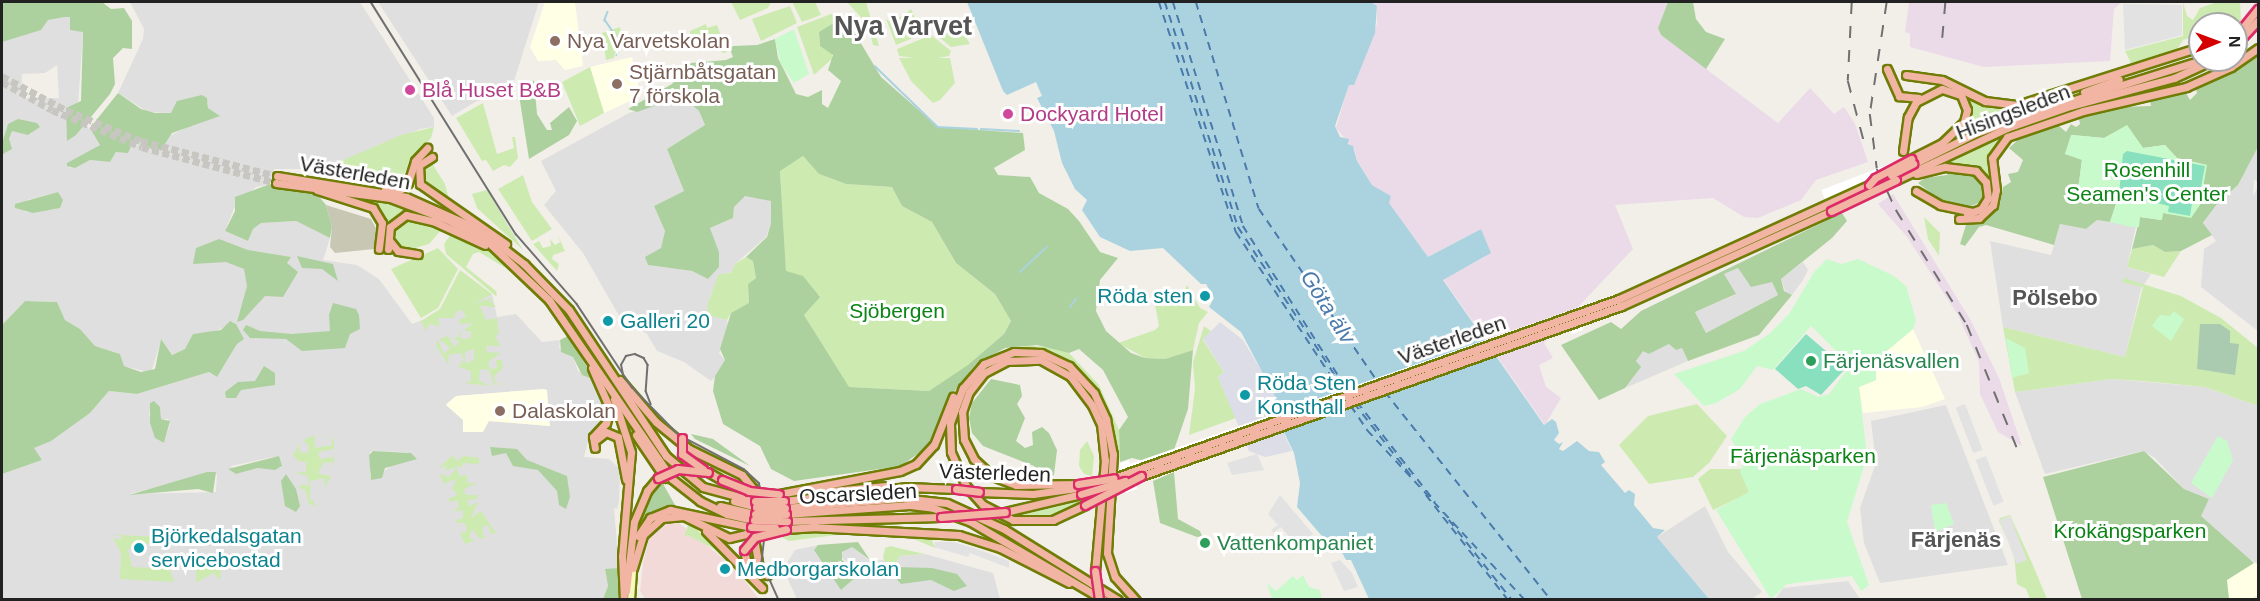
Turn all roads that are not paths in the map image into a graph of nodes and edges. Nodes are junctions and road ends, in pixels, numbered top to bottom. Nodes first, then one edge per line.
1 (2259, 9) edge
2 (2248, 21) edge
3 (2259, 22) edge
4 (2248, 33) edge
5 (2259, 48) edge
6 (2188, 52) edge
7 (2168, 59) junction
8 (2188, 64) edge
9 (1887, 69) dead end
10 (2188, 72) edge
11 (1907, 77) dead end
12 (2206, 78) junction
13 (1922, 98) junction
14 (2028, 117) junction
15 (427, 148) dead end
16 (1903, 151) dead end
17 (432, 157) dead end
18 (1914, 167) junction
19 (314, 188) junction
20 (367, 189) junction
21 (1916, 191) dead end
22 (1829, 207) junction
23 (1975, 212) junction
24 (1966, 214) dead end
25 (1959, 219) dead end
26 (388, 231) junction
27 (379, 249) dead end
28 (388, 249) dead end
29 (502, 253) junction
30 (418, 254) dead end
31 (535, 273) junction
32 (1620, 302) junction
33 (576, 336) junction
34 (596, 351) junction
35 (968, 380) junction
36 (609, 386) junction
37 (627, 413) junction
38 (682, 438) dead end
39 (708, 472) junction
40 (1141, 476) junction
41 (907, 487) junction
42 (1080, 489) junction
43 (779, 494) junction
44 (722, 495) joint
45 (786, 515) junction
46 (626, 516) junction
47 (754, 516) junction
48 (908, 518) junction
49 (700, 525) junction
50 (812, 527) junction
51 (633, 568) junction
52 (762, 588) dead end
53 (1088, 590) junction
54 (625, 600) edge
55 (630, 600) edge
56 (1099, 600) edge
57 (1104, 600) edge
58 (1118, 600) edge
59 (1136, 600) edge

1 - 2 highway, bridge
3 - 4 highway, bridge
5 - 12 highway
6 - 7 highway
7 - 11 highway
7 - 14 highway
8 - 14 highway, Hisingsleden
9 - 13 highway
10 - 14 highway, Hisingsleden
12 - 14 highway
12 - 25 highway
13 - 16 highway
13 - 18 highway
14 - 18 highway, Hisingsleden
15 - 20 highway
17 - 31 highway
18 - 22 highway, Hisingsleden, bridge
18 - 22 highway, bridge
18 - 23 highway
19 - 20 highway, Västerleden
19 - 27 highway
19 - 29 highway, Västerleden
20 - 31 highway, Västerleden
21 - 23 highway
22 - 32 highway, Västerleden
23 - 24 highway
26 - 28 highway
26 - 29 highway
26 - 30 highway
29 - 33 highway, Västerleden
31 - 34 highway, Västerleden
32 - 40 highway, Västerleden
32 - 42 highway, Västerleden, bridge
33 - 36 highway, Västerleden
33 - 46 highway
34 - 44 highway, Västerleden
34 - 47 highway
35 - 40 highway, bridge
35 - 43 highway
35 - 59 highway
36 - 37 highway, Västerleden
36 - 46 highway
37 - 47 highway, Västerleden
37 - 47 highway, Västerleden
38 - 39 highway, bridge
39 - 43 highway, bridge
39 - 54 highway, bridge
40 - 42 highway, Västerleden, bridge
41 - 42 highway, Västerleden, bridge
41 - 43 highway
41 - 45 highway, Västerleden
42 - 48 highway, Västerleden, bridge
42 - 56 highway, bridge
44 - 47 highway, Oscarsleden
45 - 47 highway, bridge
45 - 47 highway, Oscarsleden, bridge
45 - 47 highway, Västerleden, bridge
45 - 47 highway, bridge
45 - 48 highway
45 - 50 highway
45 - 53 highway, Oscarsleden
45 - 58 highway, Oscarsleden
46 - 54 highway
47 - 49 highway
47 - 51 highway
48 - 50 highway
49 - 51 highway
49 - 52 highway
50 - 53 highway
51 - 55 main road
53 - 57 highway, Oscarsleden

